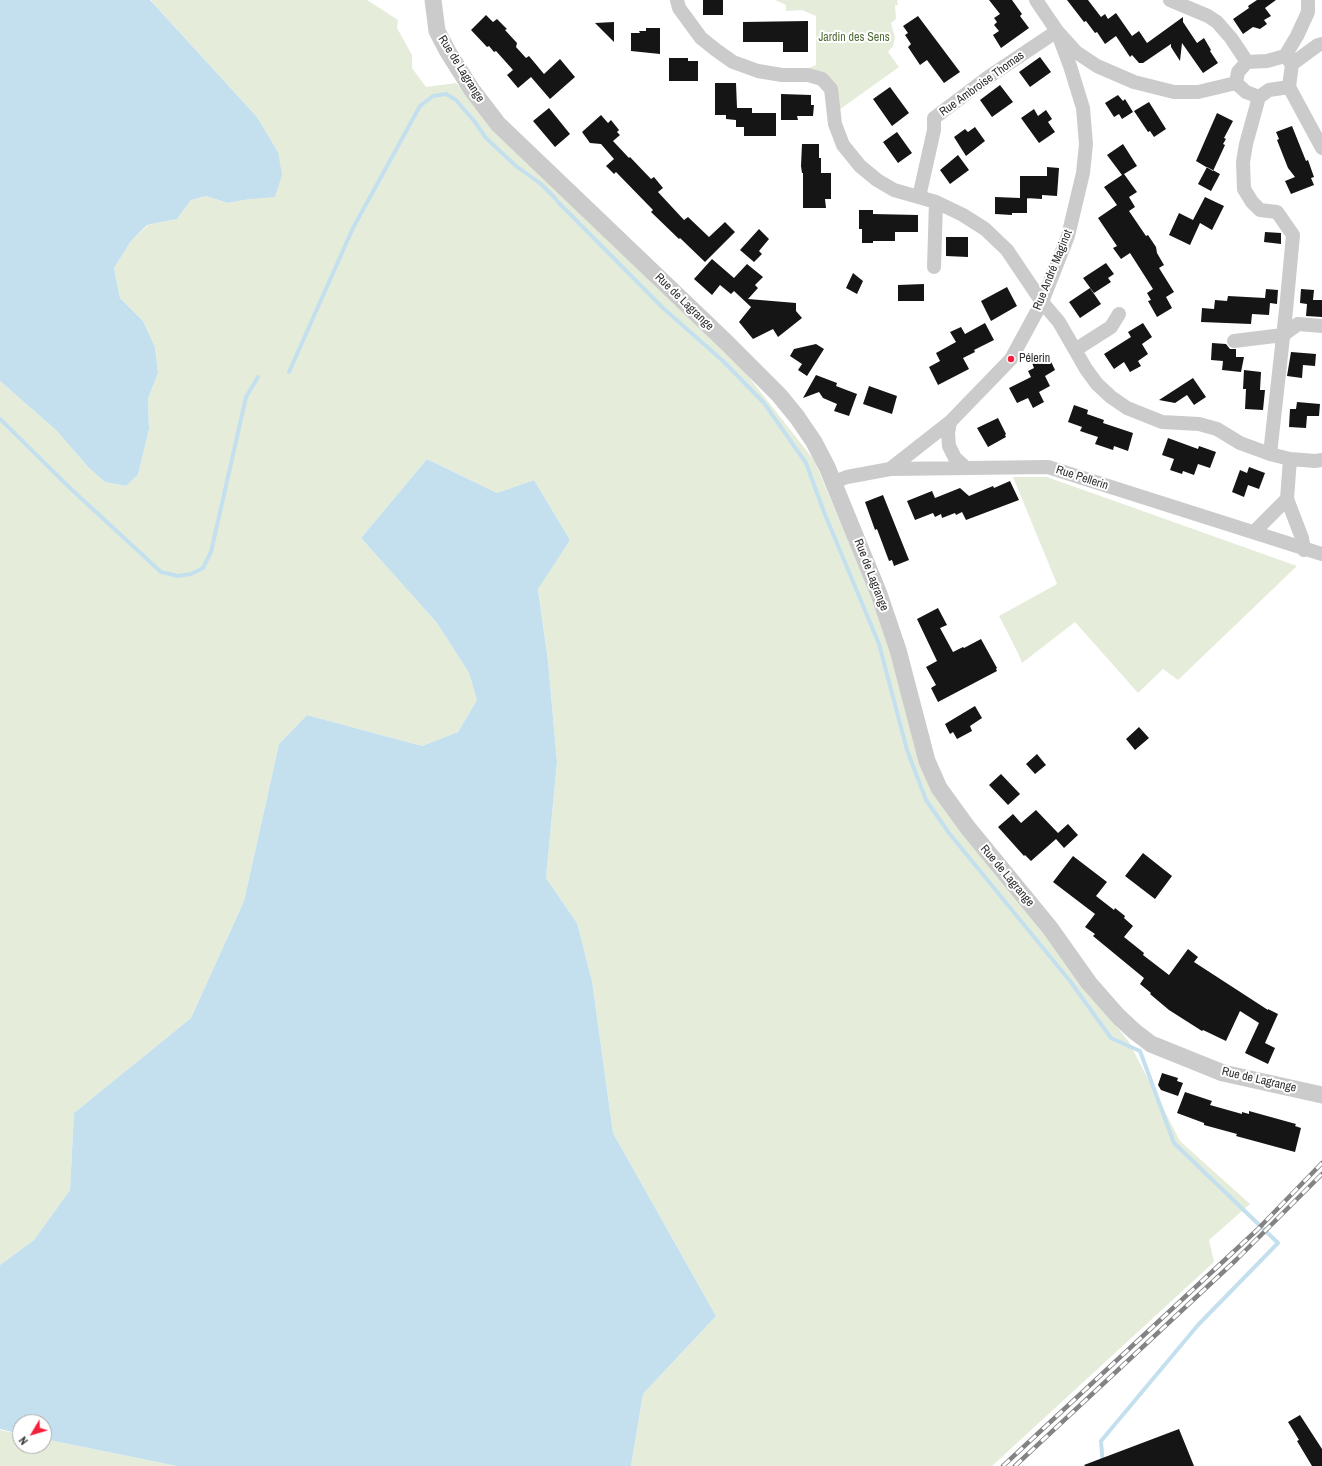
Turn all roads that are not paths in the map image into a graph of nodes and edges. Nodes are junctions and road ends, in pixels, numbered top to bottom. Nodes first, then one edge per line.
1 (433, 0) edge
2 (677, 0) edge
3 (1036, 0) edge
4 (1170, 0) edge
5 (1308, 0) edge
6 (1057, 31) junction
7 (1322, 44) edge
8 (1288, 60) junction
9 (1247, 62) junction
10 (1236, 83) junction
11 (1289, 87) junction
12 (1259, 97) junction
13 (1322, 148) edge
14 (919, 197) junction
15 (936, 202) junction
16 (934, 267) dead end
17 (1042, 302) junction
18 (1120, 314) dead end
19 (1322, 326) edge
20 (1283, 335) junction
21 (1234, 341) dead end
22 (1075, 350) junction
23 (950, 422) junction
24 (1270, 454) junction
25 (1290, 459) junction
26 (1322, 460) edge
27 (966, 468) junction
28 (890, 469) junction
29 (834, 482) junction
30 (1287, 499) junction
31 (1254, 532) junction
32 (1304, 550) junction
33 (1322, 554) edge
34 (1322, 1095) edge

1 - 29 street, Rue de Lagrange
2 - 14 street
3 - 6 street, Rue André Maginot
4 - 9 street
5 - 8 street
6 - 10 street
6 - 14 street, Rue Ambroise Thomas
6 - 17 street, Rue André Maginot
7 - 8 street
8 - 9 street
8 - 11 street
9 - 10 street
10 - 12 street
11 - 12 street
11 - 13 street
12 - 20 street
14 - 15 street
15 - 16 street
15 - 17 street
17 - 22 street
17 - 23 street, Rue André Maginot
18 - 22 street
19 - 20 street
20 - 21 street
20 - 24 street
22 - 24 street
23 - 27 street
23 - 28 street, Rue André Maginot
24 - 25 street
25 - 26 street
25 - 30 street
27 - 28 street, Rue Pellerin
27 - 31 street, Rue Pellerin
28 - 29 street, Rue Pellerin
29 - 34 street, Rue de Lagrange
30 - 31 street
30 - 32 street
31 - 32 street, Rue Pellerin
32 - 33 street, Rue Pellerin

